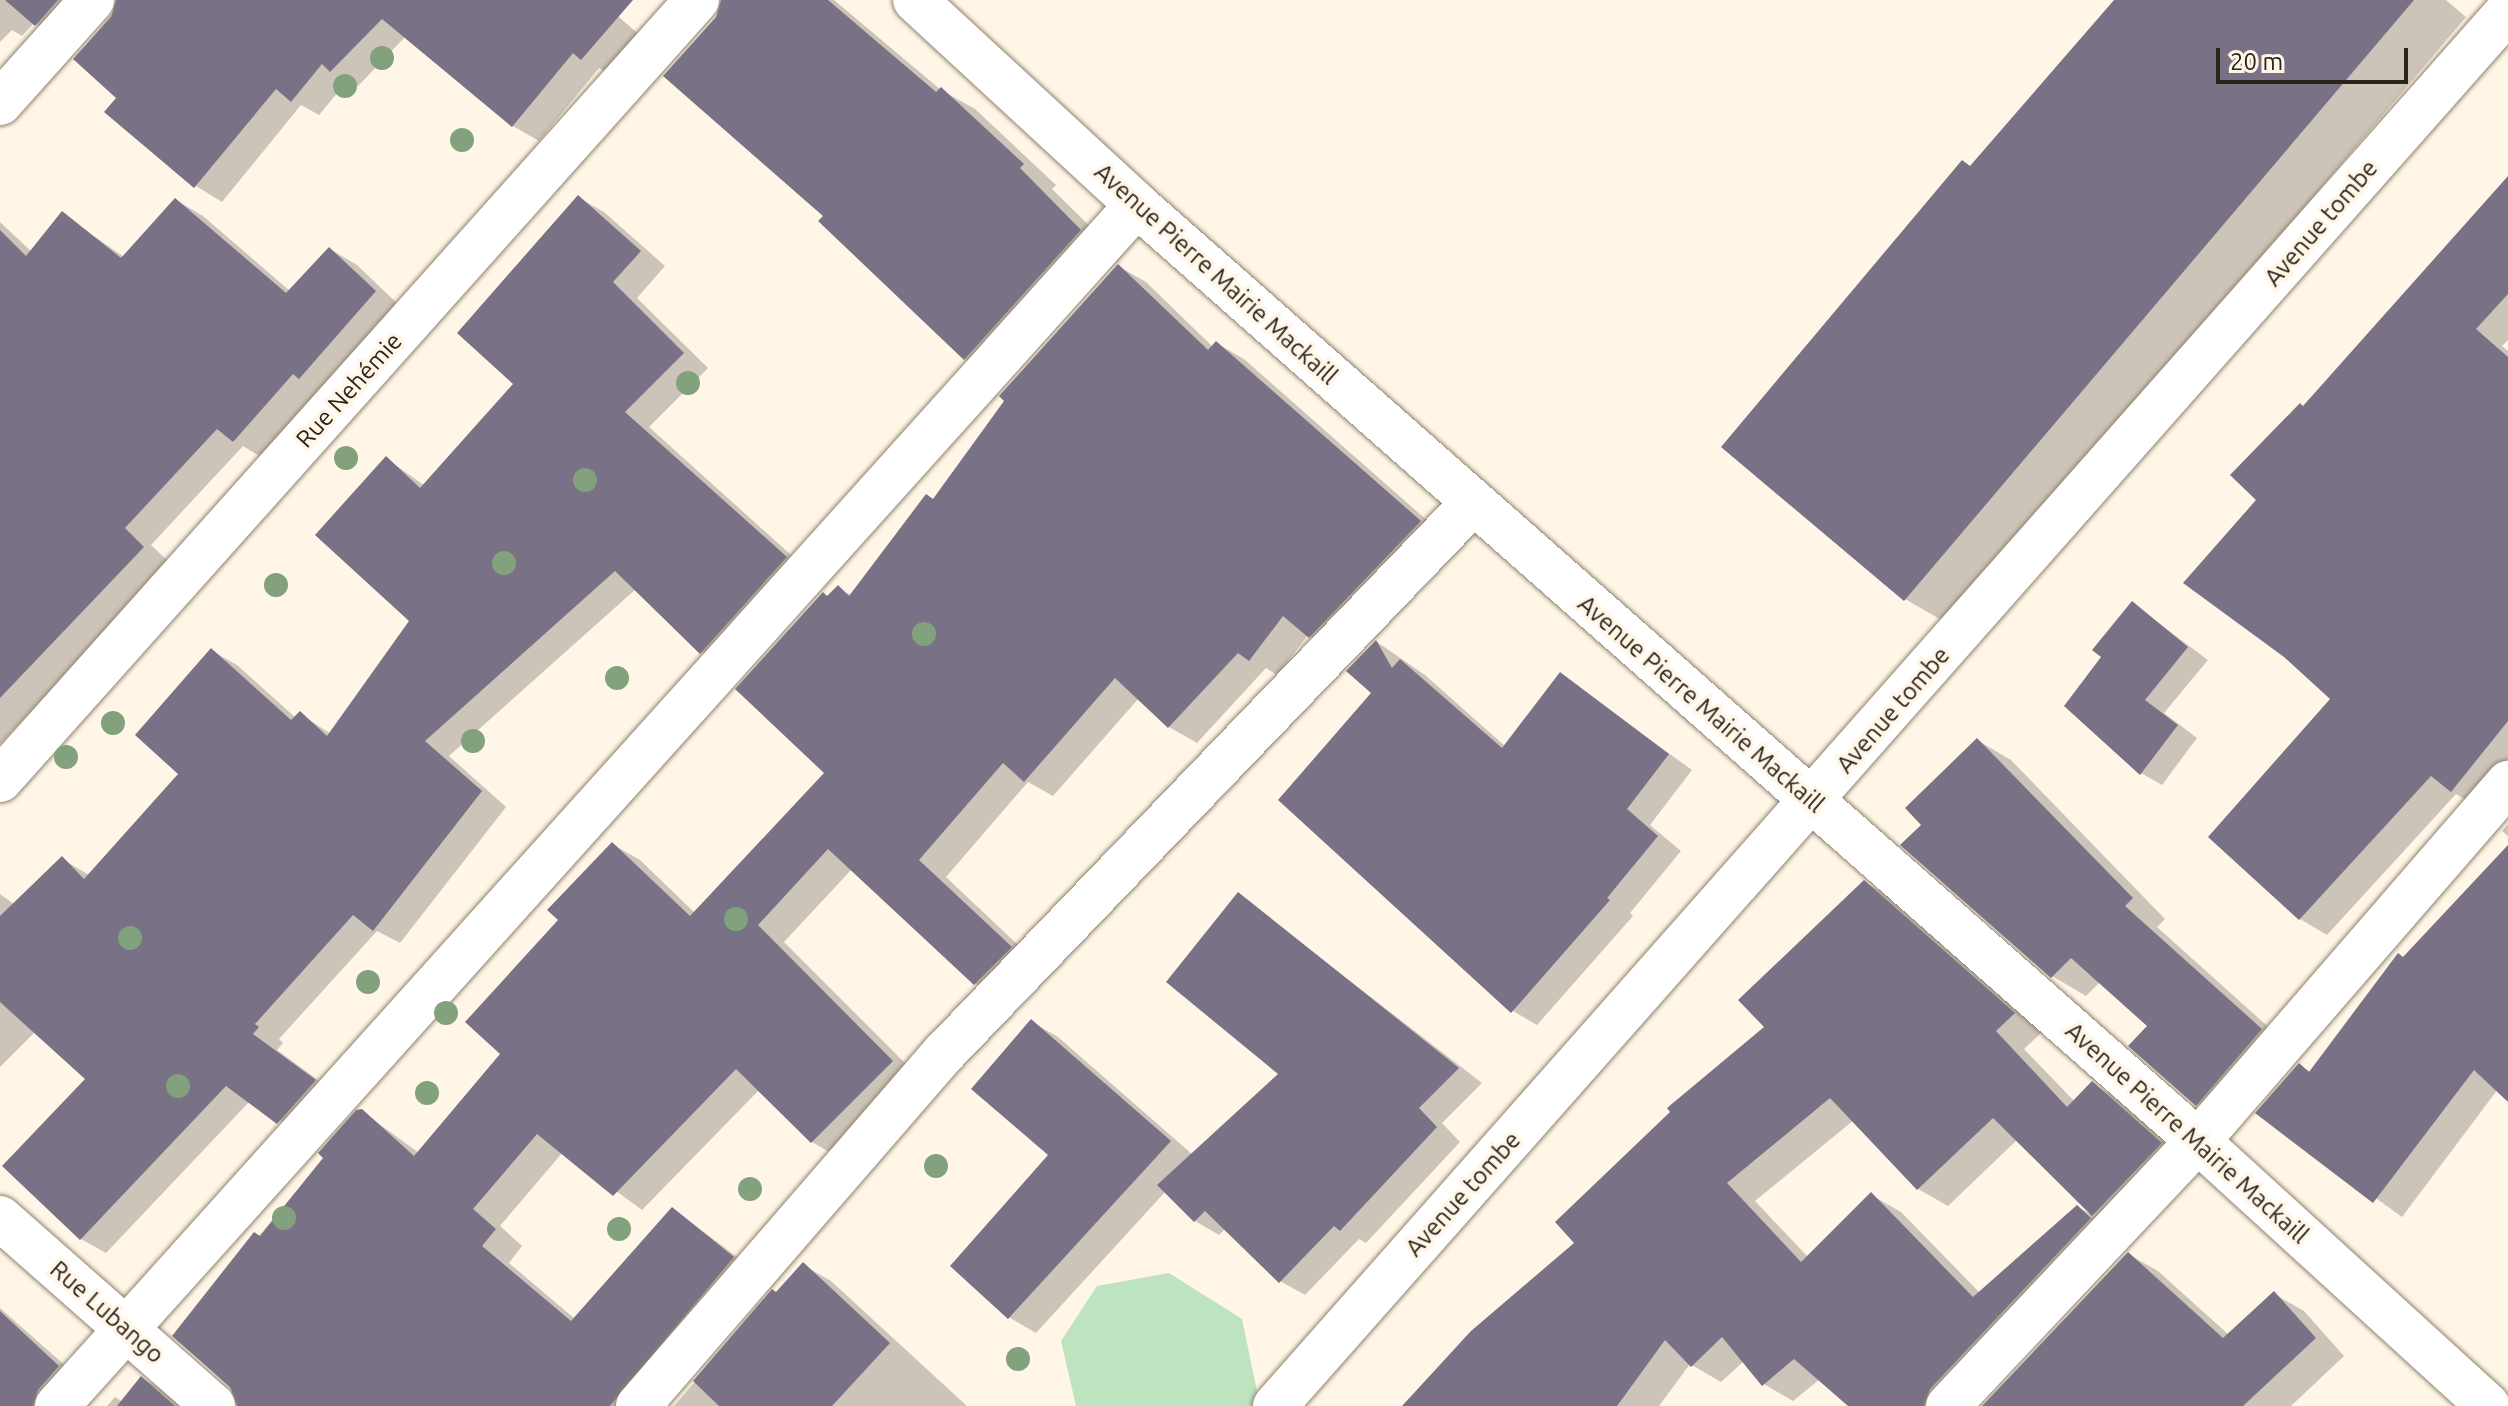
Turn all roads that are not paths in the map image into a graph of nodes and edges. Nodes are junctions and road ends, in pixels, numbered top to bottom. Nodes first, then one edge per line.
1 (92, 0) edge
2 (697, 0) edge
3 (915, 0) edge
4 (2508, 11) edge
5 (0, 103) edge
6 (1137, 205) junction
7 (1473, 503) junction
8 (0, 780) edge
9 (2508, 783) edge
10 (1812, 801) junction
11 (2198, 1141) junction
12 (0, 1218) edge
13 (127, 1329) junction
14 (57, 1406) edge
15 (213, 1406) edge
16 (638, 1406) edge
17 (1275, 1406) edge
18 (1948, 1406) edge
19 (2488, 1406) edge

1 - 5 street
2 - 8 street, Rue Nehémie
3 - 6 street, Avenue Pierre Mairie Mackaill
4 - 10 street, Avenue tombe
6 - 7 street, Avenue Pierre Mairie Mackaill
6 - 13 street
7 - 10 street, Avenue Pierre Mairie Mackaill
7 - 16 street
9 - 11 street
10 - 11 street, Avenue Pierre Mairie Mackaill
10 - 17 street, Avenue tombe
11 - 18 street
11 - 19 street, Avenue Pierre Mairie Mackaill
12 - 13 street, Rue Lubango
13 - 14 street
13 - 15 street, Rue Lubango

